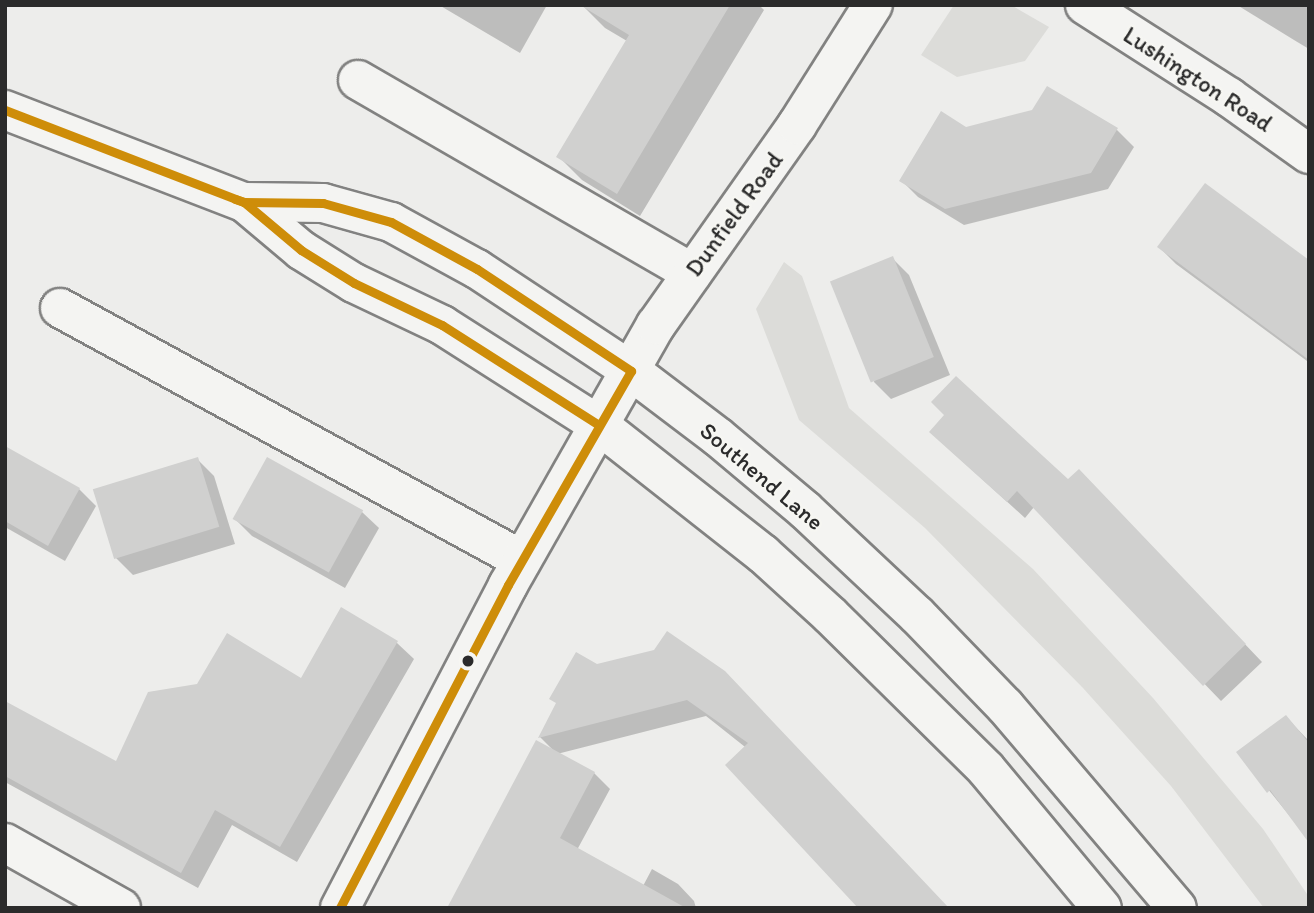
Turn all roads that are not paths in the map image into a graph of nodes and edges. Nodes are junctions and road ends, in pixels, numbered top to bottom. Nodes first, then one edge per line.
1 (873, 5) edge
2 (1085, 5) edge
3 (358, 80) dead end
4 (5, 110) edge
5 (1309, 154) edge
6 (244, 202) junction
7 (692, 273) junction
8 (60, 309) dead end
9 (631, 371) junction
10 (599, 425) junction
11 (522, 560) junction
12 (5, 843) edge
13 (121, 908) edge
14 (340, 908) edge
15 (1102, 908) edge
16 (1177, 908) edge

1 - 7 main road, Dunfield Road
2 - 5 main road, Lushington Road
3 - 7 main road
4 - 6 main road, Southend Lane
6 - 9 main road, Southend Lane
6 - 10 main road, Southend Lane
7 - 9 main road, Dunfield Road
8 - 11 main road
9 - 10 main road, Dunfield Road
9 - 16 main road, Southend Lane
10 - 11 main road, Dunfield Road
10 - 15 main road, Southend Lane
11 - 14 main road, Dunfield Road
12 - 13 main road

